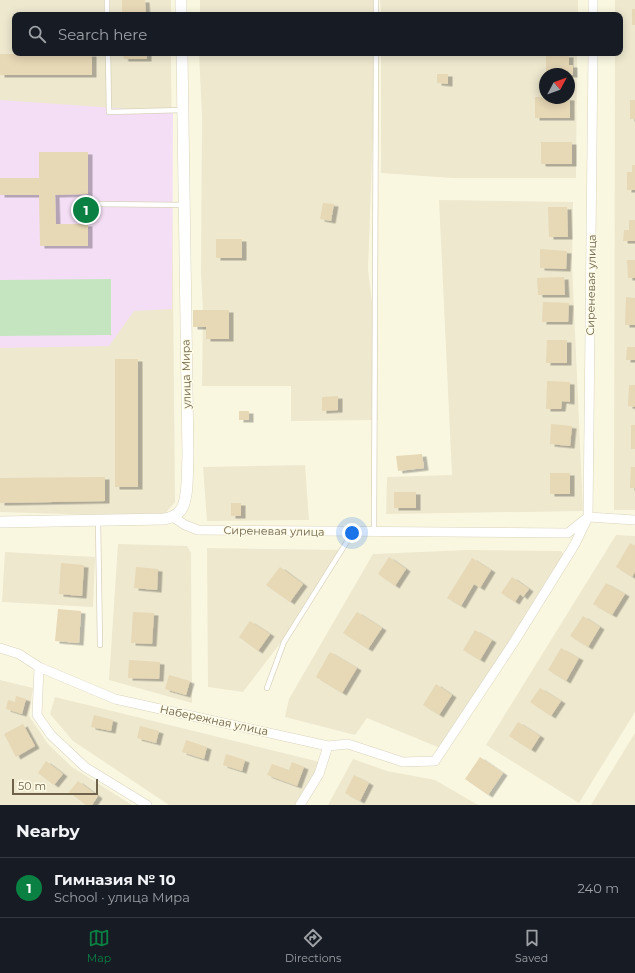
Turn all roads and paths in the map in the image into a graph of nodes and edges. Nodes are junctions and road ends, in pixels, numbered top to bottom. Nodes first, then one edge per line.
1 (107, 0) edge
2 (181, 0) edge
3 (376, 0) edge
4 (593, 0) edge
5 (107, 12) edge
6 (181, 12) edge
7 (376, 12) edge
8 (593, 12) edge
9 (108, 56) edge
10 (182, 56) edge
11 (376, 56) edge
12 (593, 56) edge
13 (182, 110) junction
14 (98, 204) dead end
15 (184, 205) junction
16 (173, 517) junction
17 (588, 517) junction
18 (98, 520) junction
19 (635, 520) edge
20 (0, 522) edge
21 (374, 531) junction
22 (353, 532) junction
23 (100, 645) dead end
24 (0, 648) edge
25 (39, 667) junction
26 (267, 688) dead end
27 (328, 746) junction
28 (147, 805) edge
29 (300, 805) edge

1 - 5 lane
2 - 6 street
3 - 7 lane
4 - 8 street
9 - 13 lane
10 - 13 street, улица Мира
11 - 21 lane
12 - 17 street, Сиреневая улица
13 - 15 street, улица Мира
14 - 15 lane
15 - 16 street, улица Мира
16 - 18 street
16 - 22 street, Сиреневая улица
17 - 19 street
17 - 21 street, Сиреневая улица
17 - 27 street, Сиреневая улица
18 - 20 street
18 - 23 lane
21 - 22 street, Сиреневая улица
22 - 26 lane
24 - 25 street, Набережная улица
25 - 27 street, Набережная улица
25 - 28 street
27 - 29 street

